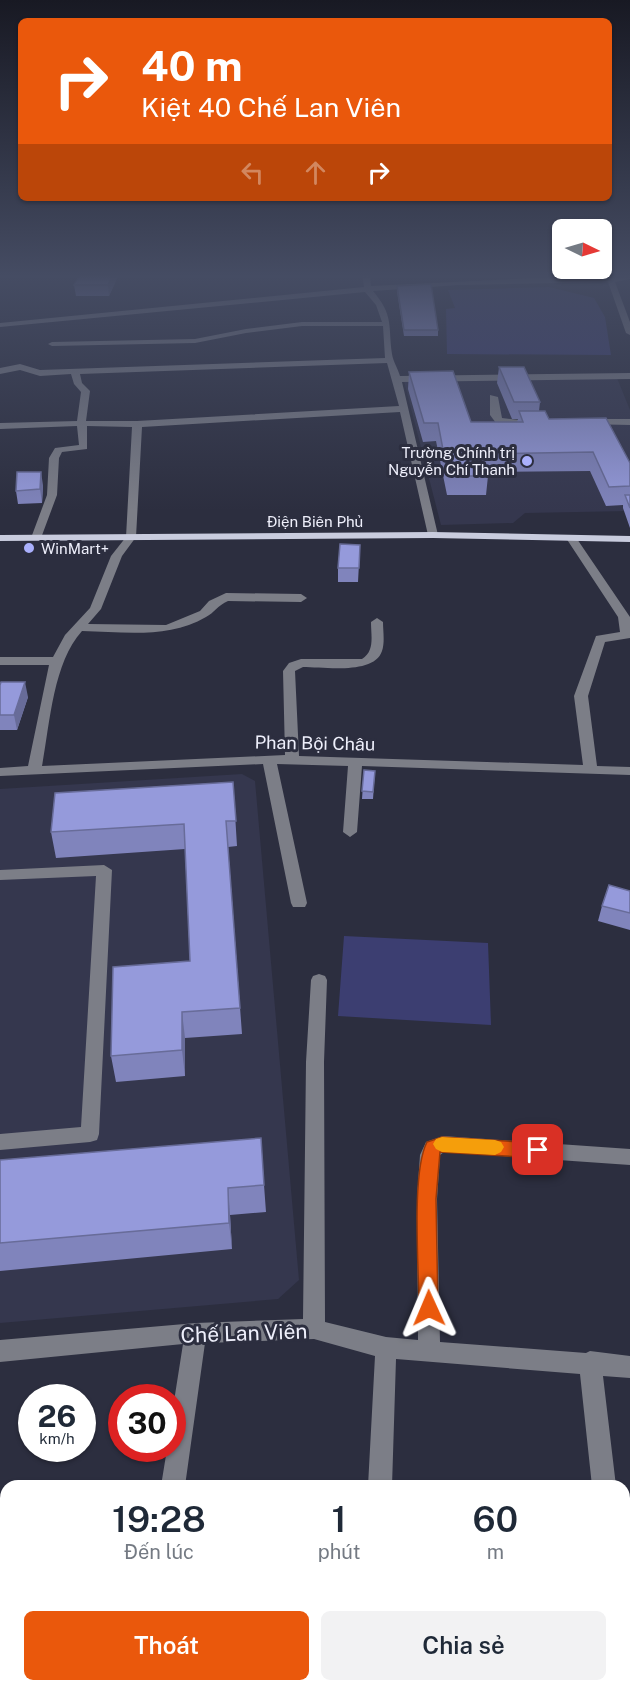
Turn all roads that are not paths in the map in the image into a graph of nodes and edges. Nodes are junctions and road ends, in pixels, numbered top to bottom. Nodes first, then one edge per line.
1 (389, 353) edge
2 (389, 360) junction
3 (0, 371) edge
4 (75, 371) junction
5 (630, 376) edge
6 (397, 379) junction
7 (493, 397) dead end
8 (403, 409) junction
9 (583, 422) edge
10 (630, 422) edge
11 (535, 423) edge
12 (82, 424) junction
13 (137, 424) junction
14 (0, 426) edge
15 (434, 535) junction
16 (131, 537) junction
17 (0, 538) edge
18 (36, 538) junction
19 (571, 538) junction
20 (630, 539) edge
21 (301, 598) dead end
22 (377, 622) dead end
23 (81, 627) junction
24 (0, 661) edge
25 (58, 661) junction
26 (269, 759) junction
27 (292, 760) junction
28 (355, 762) junction
29 (590, 769) junction
30 (34, 770) junction
31 (630, 771) edge
32 (0, 772) edge
33 (350, 832) dead end
34 (0, 875) edge
35 (299, 903) dead end
36 (320, 980) dead end
37 (0, 1142) edge
38 (628, 1152) edge
39 (314, 1329) junction
40 (196, 1333) junction
41 (386, 1348) junction
42 (0, 1351) edge
43 (429, 1351) junction
44 (590, 1362) junction
45 (630, 1367) edge
46 (174, 1480) edge
47 (380, 1480) edge
48 (603, 1480) edge

1 - 2 street
2 - 4 street
2 - 6 street
3 - 4 street
4 - 12 street
5 - 6 street
6 - 8 street
7 - 11 street
8 - 13 street
8 - 15 street
9 - 10 street
12 - 13 street
12 - 14 street
12 - 18 street
13 - 16 street
15 - 16 main road, Điện Biên Phủ
15 - 19 main road, Điện Biên Phủ
16 - 18 main road, Điện Biên Phủ
16 - 23 street
17 - 18 main road, Điện Biên Phủ
19 - 20 main road, Điện Biên Phủ
19 - 29 street
21 - 23 street
22 - 27 street
23 - 25 street
24 - 25 street
25 - 30 street
26 - 27 street, Phan Bội Châu
26 - 30 street, Phan Bội Châu
26 - 35 street
27 - 28 street, Phan Bội Châu
28 - 29 street, Phan Bội Châu
28 - 33 street
29 - 31 street, Phan Bội Châu
30 - 32 street, Phan Bội Châu
34 - 37 street
36 - 39 street
38 - 43 street
39 - 40 street, Chế Lan Viên
39 - 41 street, Chế Lan Viên
40 - 42 street, Chế Lan Viên
40 - 46 street
41 - 43 street, Chế Lan Viên
41 - 47 street
43 - 44 street, Chế Lan Viên
44 - 45 street, Chế Lan Viên
44 - 48 street

